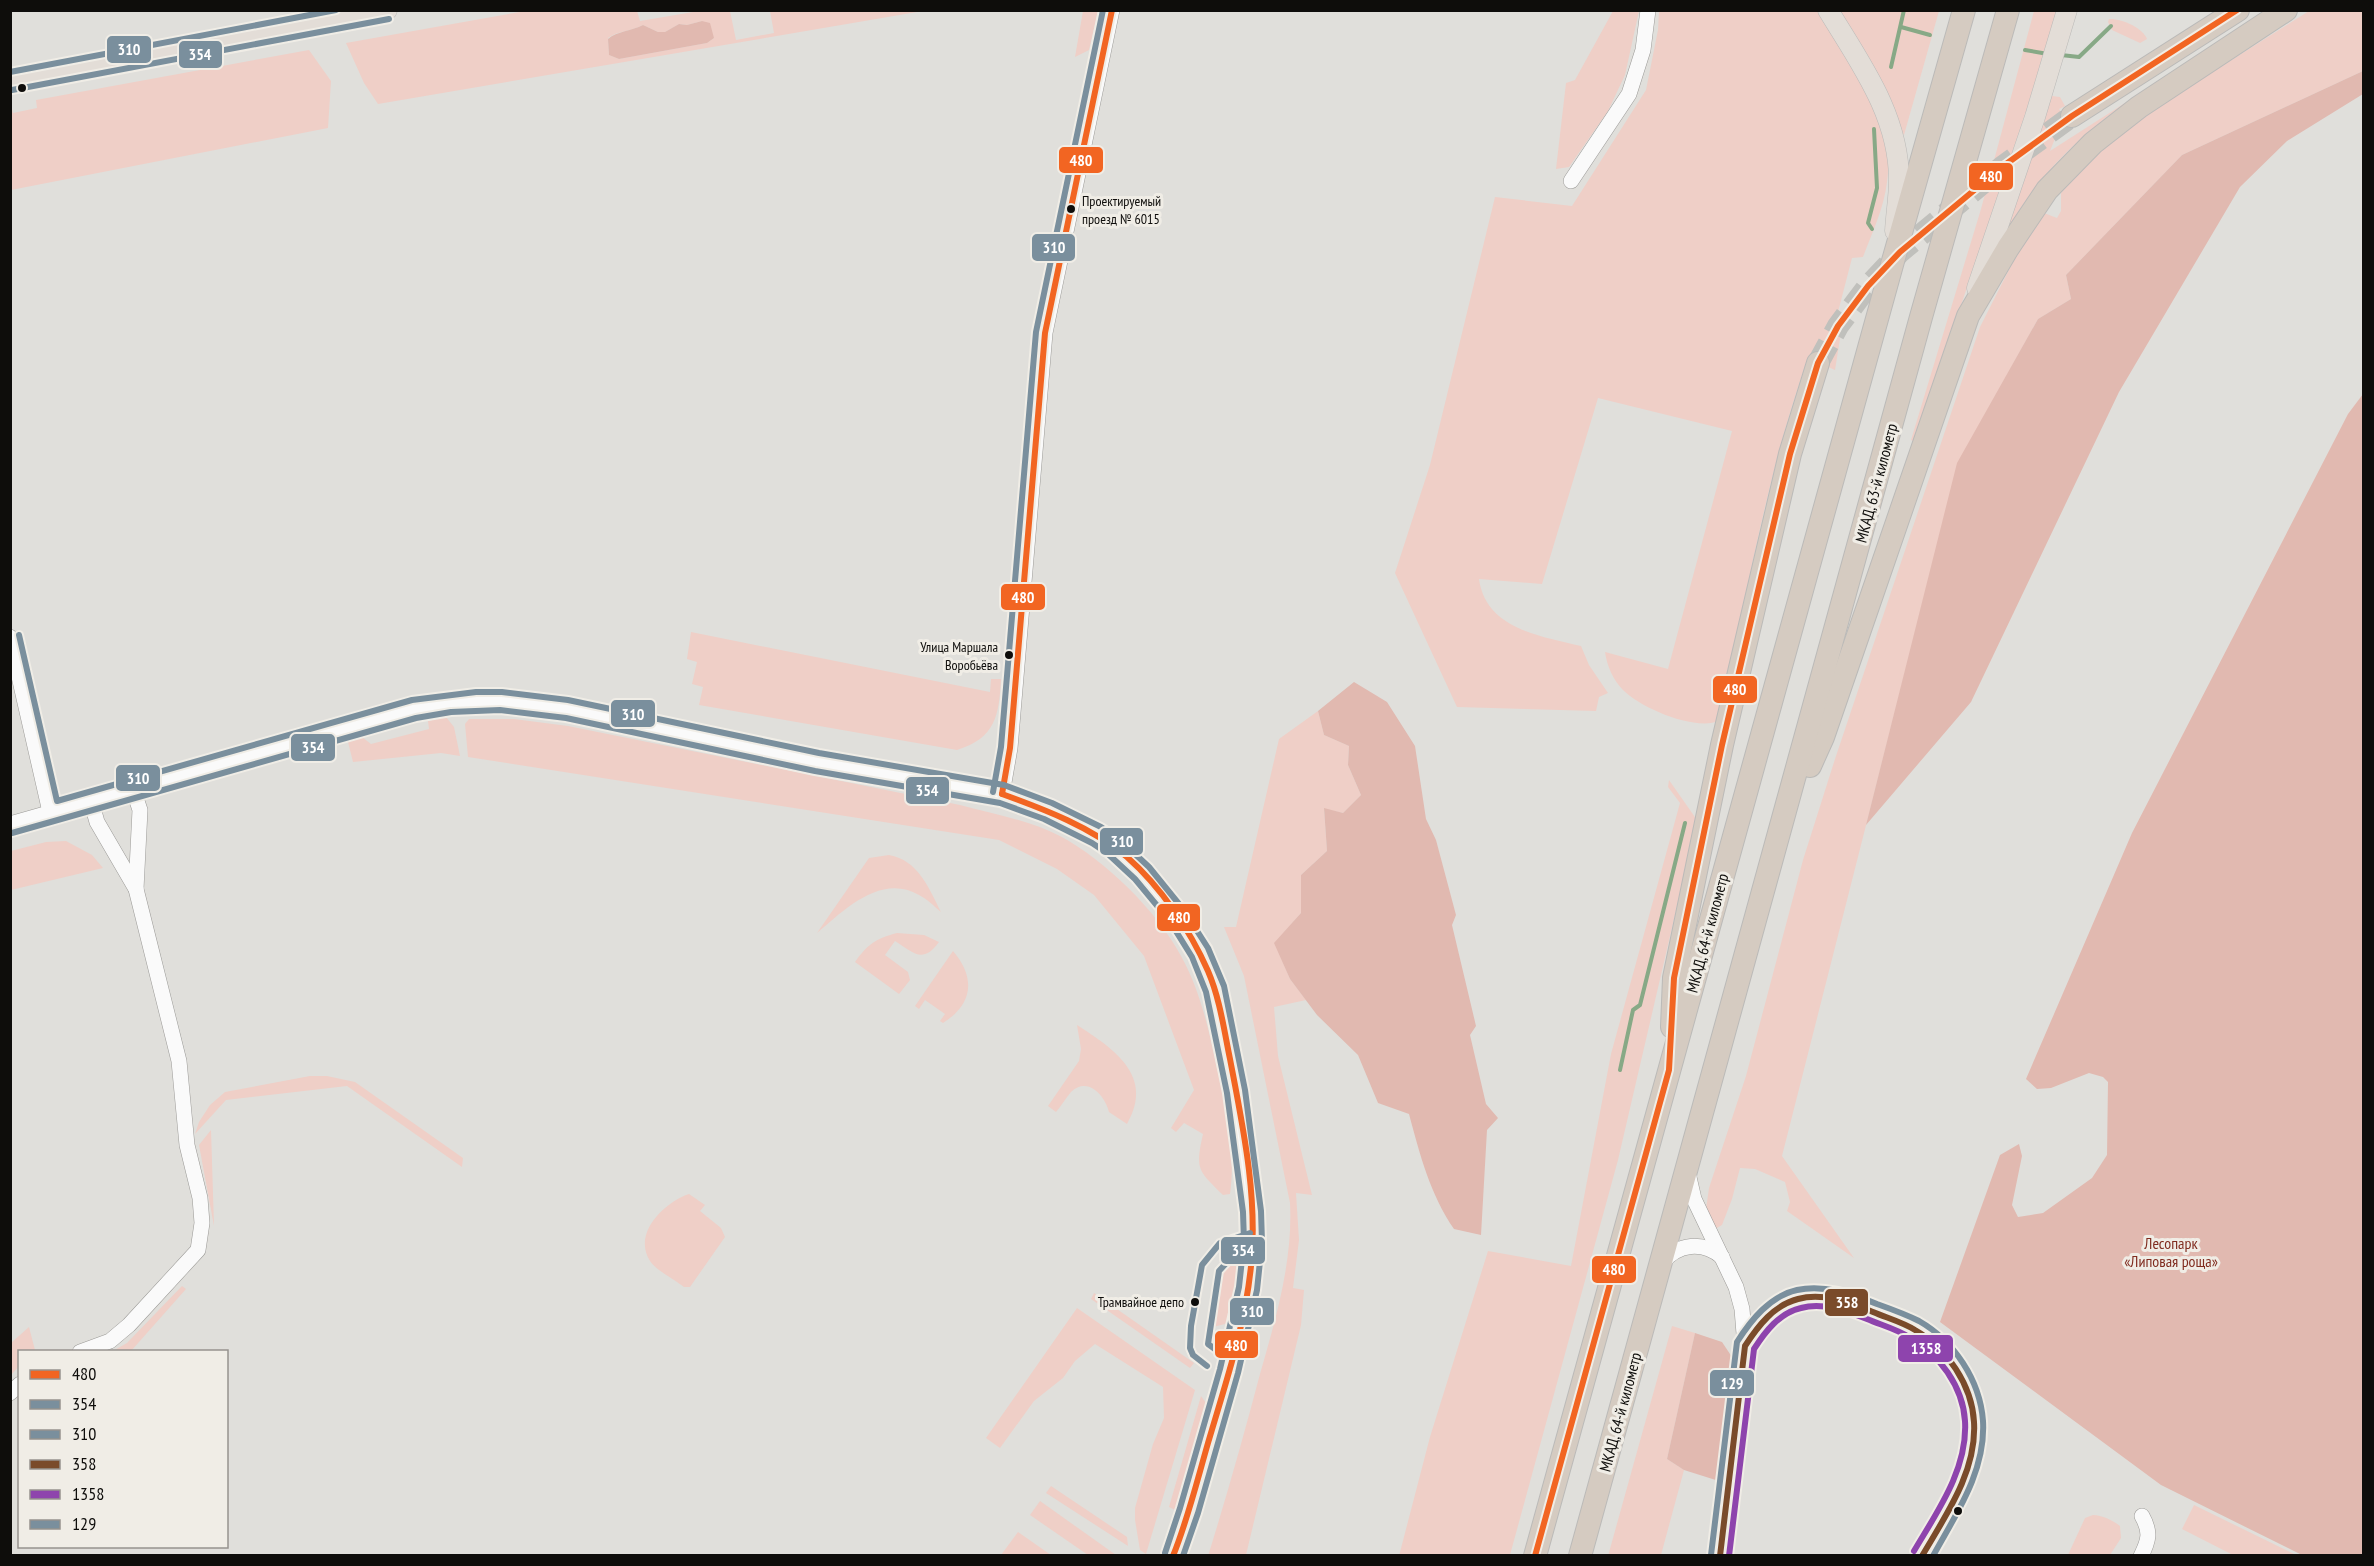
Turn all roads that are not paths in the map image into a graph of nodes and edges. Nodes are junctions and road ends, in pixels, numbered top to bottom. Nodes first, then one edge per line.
1 (387, 10) edge
2 (1112, 10) edge
3 (1648, 10) edge
4 (1828, 10) edge
5 (1964, 10) edge
6 (2008, 10) edge
7 (2067, 10) edge
8 (2238, 10) edge
9 (2286, 10) edge
10 (10, 81) edge
11 (2072, 116) tunnel mouth
12 (1571, 181) dead end
13 (1893, 261) junction
14 (1968, 316) junction
15 (1818, 363) tunnel mouth
16 (10, 637) edge
17 (133, 789) junction
18 (1002, 794) junction
19 (91, 801) junction
20 (50, 812) junction
21 (10, 824) edge
22 (1782, 828) junction
23 (136, 889) junction
24 (1744, 957) joint
25 (1670, 1070) junction
26 (1688, 1161) junction
27 (1722, 1257) junction
28 (1658, 1272) junction
29 (1742, 1313) junction
30 (1764, 1320) junction
31 (1745, 1347) junction
32 (85, 1350) edge
33 (2142, 1516) dead end
34 (1173, 1556) edge
35 (1535, 1556) edge
36 (1580, 1556) edge
37 (1720, 1556) edge
38 (1922, 1556) edge
39 (2141, 1556) edge

1 - 10 main road
2 - 18 street
3 - 12 street
4 - 13 main road
5 - 13 highway
6 - 22 highway, МКАД, 63-й километр
7 - 14 main road
8 - 11 highway
9 - 14 highway
13 - 25 highway, МКАД, 64-й километр
14 - 22 highway
15 - 25 highway
16 - 20 street
17 - 18 street
17 - 19 street
17 - 23 street
18 - 34 street
19 - 20 street
19 - 23 street
20 - 21 street
22 - 24 highway, МКАД, 63-й километр
23 - 32 street
24 - 26 highway, МКАД, 64-й километр
25 - 35 highway, МКАД, 64-й километр
26 - 27 street
26 - 28 highway, МКАД, 64-й километр
27 - 28 street
27 - 29 street
28 - 36 highway, МКАД, 64-й километр
29 - 30 street
29 - 31 street
30 - 31 street
30 - 38 street
31 - 37 street
33 - 39 street

